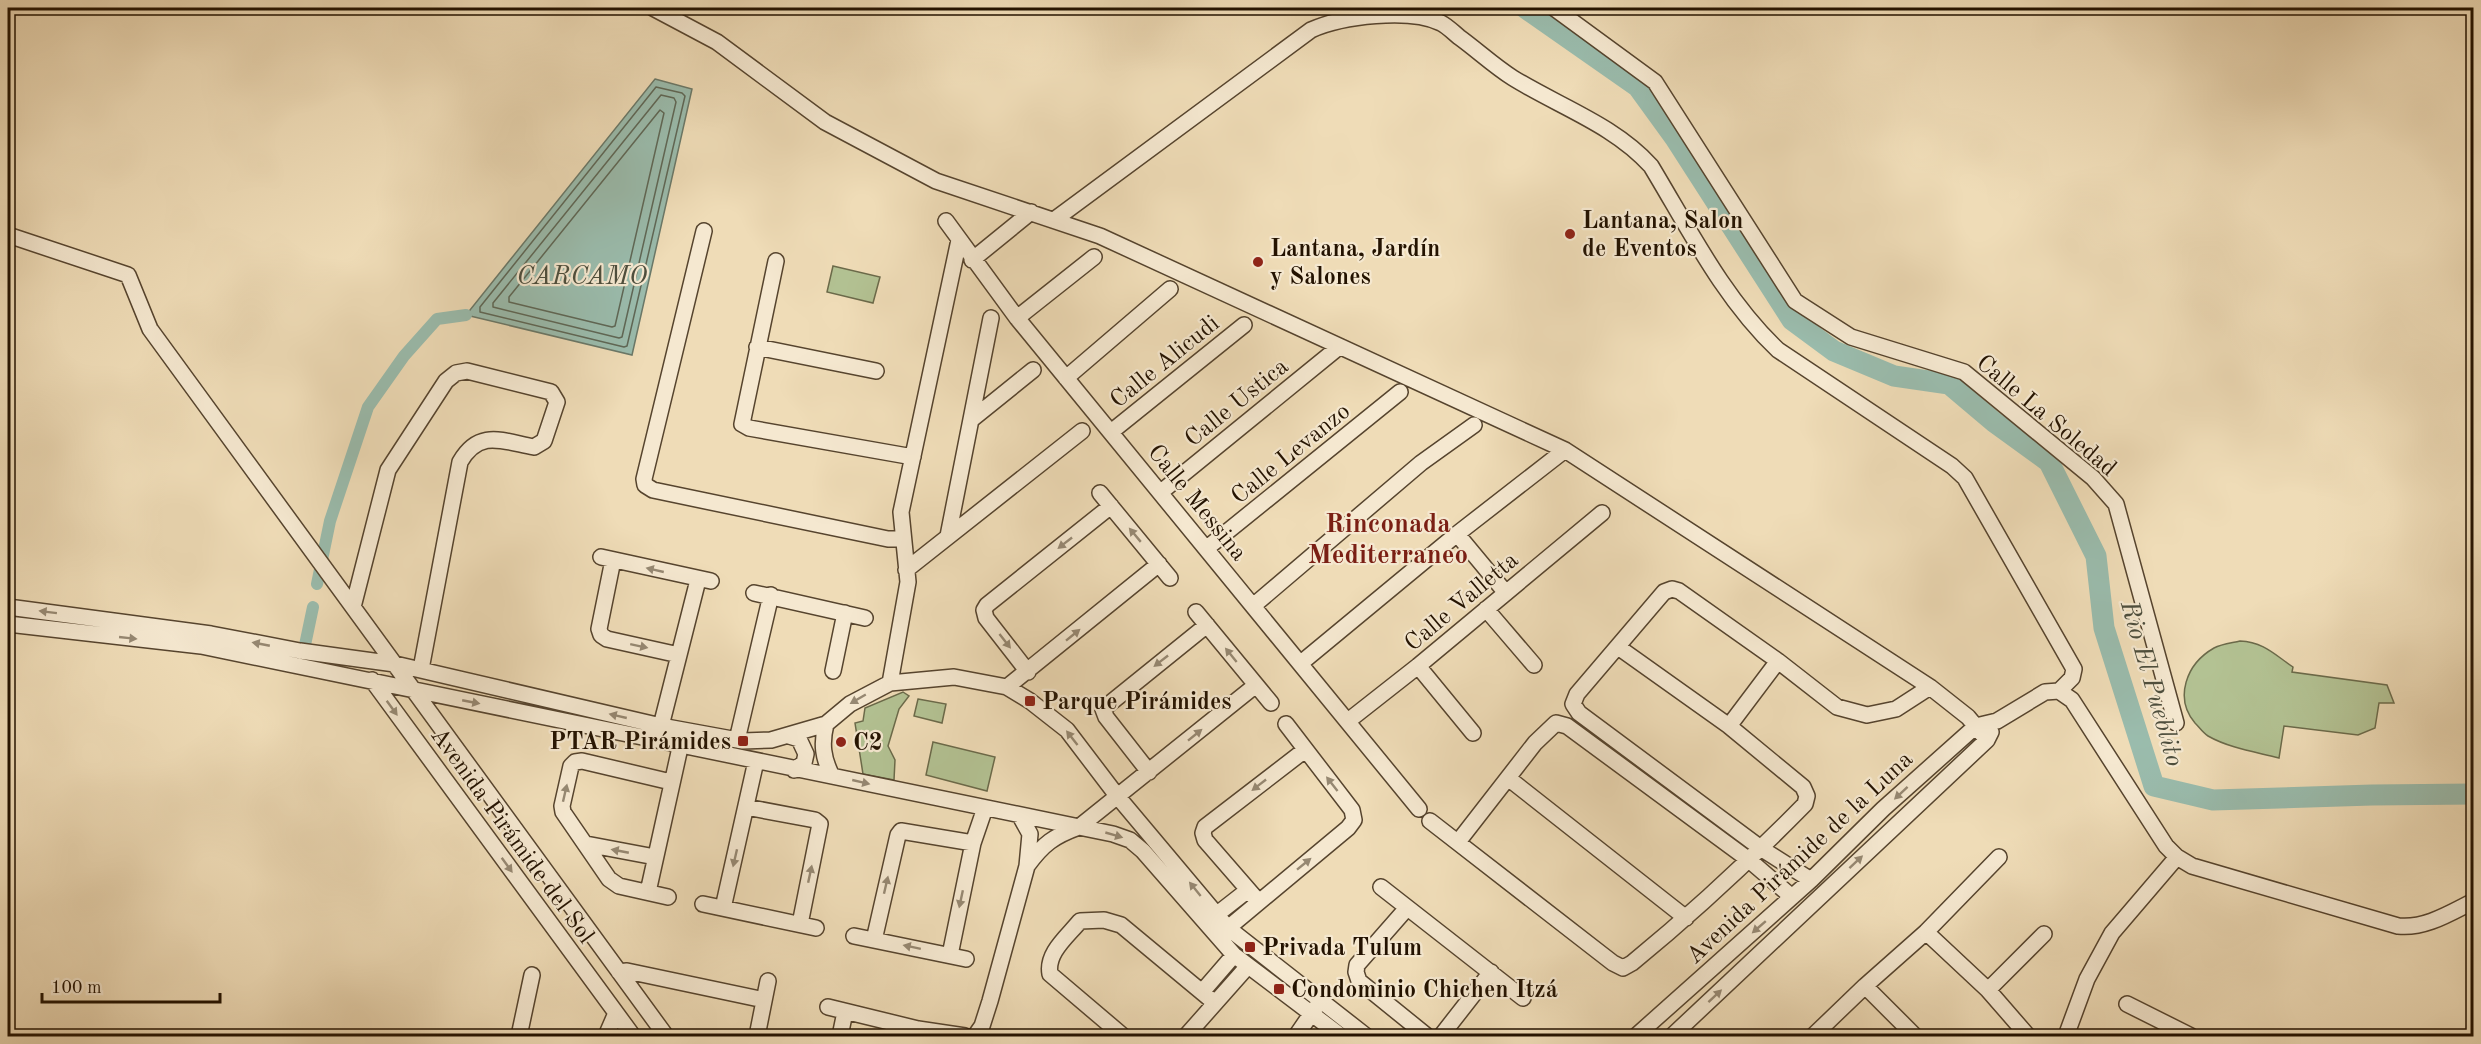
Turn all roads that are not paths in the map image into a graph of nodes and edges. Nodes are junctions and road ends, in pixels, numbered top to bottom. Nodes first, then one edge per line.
1 (653, 8) edge
2 (1365, 8) edge
3 (1554, 8) edge
4 (1380, 15) junction
5 (1031, 212) junction
6 (1054, 220) junction
7 (946, 221) dead end
8 (704, 231) dead end
9 (8, 235) edge
10 (959, 240) junction
11 (1095, 257) dead end
12 (972, 260) junction
13 (776, 261) dead end
14 (1170, 289) dead end
15 (991, 318) dead end
16 (1017, 318) junction
17 (1244, 326) dead end
18 (757, 346) junction
19 (1340, 347) junction
20 (1033, 370) dead end
21 (876, 371) dead end
22 (1065, 378) junction
23 (1401, 392) dead end
24 (971, 420) junction
25 (1473, 425) dead end
26 (1082, 431) dead end
27 (1111, 432) junction
28 (1565, 450) junction
29 (913, 457) junction
30 (1161, 492) junction
31 (1100, 493) dead end
32 (1111, 506) junction
33 (1602, 513) dead end
34 (1457, 534) junction
35 (948, 536) junction
36 (903, 539) junction
37 (1208, 548) junction
38 (1159, 564) junction
39 (906, 570) junction
40 (1170, 578) dead end
41 (754, 593) dead end
42 (1506, 593) junction
43 (771, 595) junction
44 (1253, 606) junction
45 (8, 607) edge
46 (353, 607) junction
47 (1486, 609) junction
48 (1196, 612) dead end
49 (845, 613) junction
50 (85, 616) junction
51 (865, 618) dead end
52 (8, 624) edge
53 (1207, 625) junction
54 (83, 633) junction
55 (1618, 646) junction
56 (679, 655) junction
57 (360, 659) junction
58 (298, 661) junction
59 (1778, 661) junction
60 (1301, 663) junction
61 (395, 664) junction
62 (1534, 665) dead end
63 (1418, 666) junction
64 (421, 669) junction
65 (833, 671) dead end
66 (1026, 673) junction
67 (373, 682) junction
68 (890, 683) junction
69 (1256, 685) junction
70 (1006, 687) junction
71 (1930, 687) junction
72 (416, 691) junction
73 (2059, 691) junction
74 (1271, 703) dead end
75 (1348, 721) junction
76 (1997, 721) junction
77 (2176, 723) dead end
78 (826, 724) junction
79 (1286, 724) dead end
80 (661, 726) junction
81 (1729, 726) junction
82 (1976, 726) junction
83 (1473, 733) dead end
84 (789, 736) junction
85 (737, 740) junction
86 (1987, 740) junction
87 (680, 745) junction
88 (1305, 750) junction
89 (756, 761) junction
90 (794, 770) junction
91 (1922, 774) junction
92 (832, 776) junction
93 (1145, 776) junction
94 (1508, 778) junction
95 (672, 782) junction
96 (1934, 789) junction
97 (1118, 797) junction
98 (746, 807) junction
99 (985, 808) junction
100 (1419, 809) dead end
101 (1020, 816) junction
102 (1430, 821) dead end
103 (1079, 827) junction
104 (1458, 842) junction
105 (973, 843) junction
106 (586, 844) junction
107 (1761, 849) junction
108 (655, 857) junction
109 (1999, 857) dead end
110 (2177, 857) junction
111 (1749, 860) junction
112 (1027, 866) junction
113 (1812, 880) junction
114 (1381, 888) dead end
115 (648, 892) junction
116 (668, 897) dead end
117 (1251, 897) junction
118 (1792, 897) junction
119 (2474, 901) edge
120 (703, 904) dead end
121 (723, 908) junction
122 (1407, 908) junction
123 (1216, 915) junction
124 (1686, 918) junction
125 (800, 924) junction
126 (587, 927) junction
127 (816, 928) dead end
128 (1228, 928) junction
129 (1926, 932) junction
130 (2044, 934) dead end
131 (854, 936) dead end
132 (874, 940) junction
133 (566, 944) junction
134 (950, 955) junction
135 (966, 959) dead end
136 (1229, 961) junction
137 (1243, 971) junction
138 (619, 972) junction
139 (1491, 972) junction
140 (532, 975) dead end
141 (768, 981) dead end
142 (1865, 986) junction
143 (1988, 990) junction
144 (1202, 992) junction
145 (1523, 998) dead end
146 (764, 1000) junction
147 (1215, 1003) junction
148 (2127, 1004) dead end
149 (828, 1007) dead end
150 (1315, 1008) junction
151 (616, 1012) junction
152 (845, 1012) junction
153 (1326, 1025) edge
154 (1298, 1032) edge
155 (915, 1033) edge
156 (983, 1033) edge
157 (2067, 1035) edge
158 (519, 1036) edge
159 (606, 1036) edge
160 (633, 1036) edge
161 (666, 1036) edge
162 (757, 1036) edge
163 (840, 1036) edge
164 (965, 1036) edge
165 (1123, 1036) edge
166 (1186, 1036) edge
167 (1341, 1036) edge
168 (1366, 1036) edge
169 (1430, 1036) edge
170 (1636, 1036) edge
171 (1672, 1036) edge
172 (1813, 1036) edge
173 (1915, 1036) edge
174 (2028, 1036) edge
175 (2191, 1036) edge

1 - 5 street
2 - 4 street
3 - 77 street, Calle La Soledad
4 - 6 street
4 - 73 street
5 - 6 street
5 - 12 street
6 - 19 street
7 - 10 street, Calle Messina
8 - 36 street
9 - 46 street, Avenida Pirámide del Sol
10 - 12 street, Calle Messina
10 - 29 street
11 - 16 street
12 - 16 street, Calle Messina
13 - 18 street
14 - 22 street
15 - 24 street
16 - 22 street, Calle Messina
17 - 27 street, Calle Alicudi
18 - 21 street
18 - 29 street
19 - 28 street
19 - 30 street, Calle Ustica
20 - 24 street
22 - 27 street, Calle Messina
23 - 37 street, Calle Levanzo
24 - 35 street
25 - 44 street
26 - 35 street
27 - 30 street, Calle Messina
28 - 34 street
28 - 71 street
29 - 36 street
30 - 37 street, Calle Messina
31 - 32 street
38 -> 32 street
32 -> 66 street
33 - 42 street, Calle Valletta
34 - 42 street
34 - 60 street
35 - 39 street
36 - 39 street
37 - 44 street, Calle Messina
38 - 40 street
66 -> 38 street
39 - 68 street
41 - 43 street
42 - 47 street, Calle Valletta
43 - 49 street
43 - 85 street
44 - 60 street, Calle Messina
50 -> 45 street
46 - 61 street, Avenida Pirámide del Sol
46 - 64 street
47 - 62 street
47 - 63 street, Calle Valletta
48 - 53 street
49 - 51 street
49 - 65 street
50 - 54 street
58 -> 50 street
52 - 54 street
69 -> 53 street
53 -> 93 street
54 -> 58 street
55 - 59 street
55 - 81 street
55 - 107 street
56 -> 56 street
56 - 80 street
57 - 58 street
57 - 61 street
57 - 67 street, Avenida Pirámide del Sol
58 - 67 street
59 - 71 street
59 - 81 street
60 - 75 street, Calle Messina
61 - 64 street
61 - 72 street, Avenida Pirámide del Sol
63 - 75 street, Calle Valletta
63 - 83 street
80 -> 64 street
66 - 70 street
67 - 72 street
67 -> 133 street, Avenida Pirámide del Sol
68 - 70 street
68 -> 78 street
69 - 74 street
93 -> 69 street
97 -> 70 street
71 - 82 street
72 -> 87 street
72 - 126 street, Avenida Pirámide del Sol
73 - 76 street, Avenida Pirámide de la Luna
73 - 110 street
75 - 100 street, Calle Messina
76 - 82 street, Avenida Pirámide de la Luna
76 - 86 street, Avenida Pirámide de la Luna
78 - 84 street
78 - 92 street
79 - 88 street
80 - 87 street
81 - 107 street
82 - 86 street
82 - 91 street, Avenida Pirámide de la Luna
84 - 85 street
84 - 90 street
85 - 87 street
86 - 96 street, Avenida Pirámide de la Luna
87 - 89 street
87 - 95 street
88 -> 117 street
117 -> 88 street
89 - 90 street
89 - 98 street
90 - 92 street
91 - 96 street
91 -> 113 street, Avenida Pirámide de la Luna
92 -> 99 street
93 - 97 street
94 - 104 street
94 - 111 street
94 - 124 street
106 -> 95 street
95 - 108 street
171 -> 96 street, Avenida Pirámide de la Luna
97 - 103 street
123 -> 97 street
98 -> 121 street
125 -> 98 street
99 - 101 street
99 - 105 street
101 - 103 street
101 - 112 street
102 - 104 street
103 - 112 street
103 -> 136 street
104 - 124 street
132 -> 105 street
105 -> 134 street
108 -> 106 street
106 - 115 street
107 - 111 street
107 - 113 street
108 - 115 street
109 - 129 street
110 - 119 street
110 - 157 street
111 - 118 street
111 - 124 street
112 - 156 street
113 - 118 street, Avenida Pirámide de la Luna
114 - 122 street
115 - 116 street
117 - 123 street
117 - 128 street
118 -> 170 street, Avenida Pirámide de la Luna
120 - 121 street
121 - 125 street
122 - 139 street
122 - 169 street
123 - 128 street
125 - 127 street
126 - 133 street
126 - 138 street, Avenida Pirámide del Sol
128 - 150 street
129 - 142 street
129 - 143 street
130 - 143 street
131 - 132 street
134 -> 132 street
133 - 151 street, Avenida Pirámide del Sol
134 - 135 street
136 - 137 street
136 - 144 street
137 - 147 street
137 - 150 street
138 - 146 street
138 - 161 street, Avenida Pirámide del Sol
139 - 145 street
139 - 169 street
140 - 158 street
141 - 146 street
142 - 172 street
142 - 173 street
143 - 174 street
144 - 147 street
144 - 165 street
146 - 162 street
147 - 166 street
148 - 175 street
149 - 152 street
150 - 153 street
150 - 154 street
151 - 159 street
151 - 160 street, Avenida Pirámide del Sol
152 - 155 street
152 - 163 street
153 - 167 street
153 - 168 street
155 - 164 street

